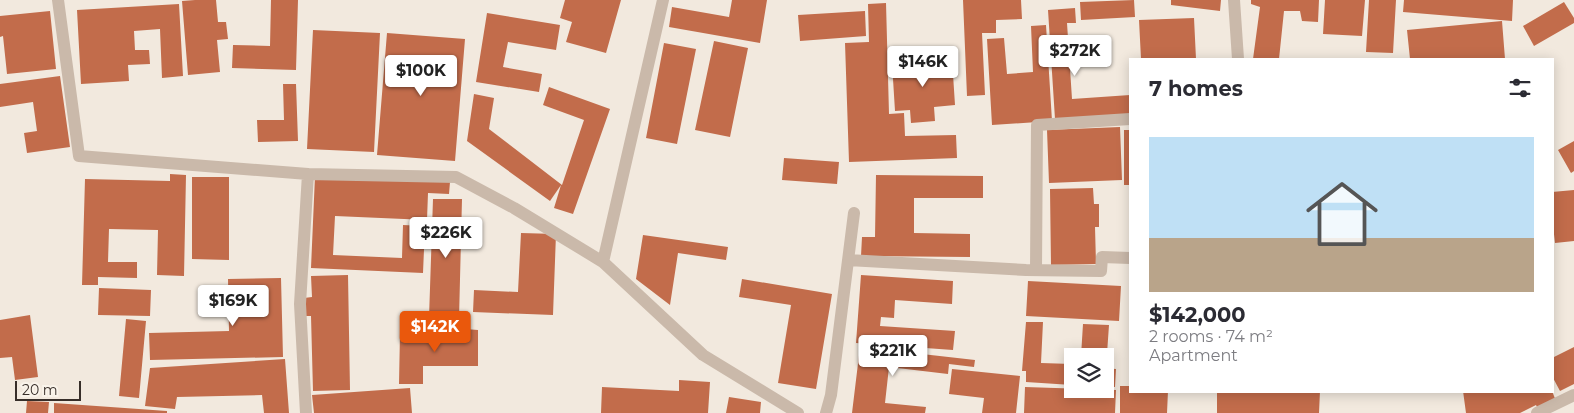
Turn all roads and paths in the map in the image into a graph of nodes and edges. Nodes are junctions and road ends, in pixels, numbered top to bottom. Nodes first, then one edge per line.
1 (58, 0) edge
2 (663, 0) edge
3 (1234, 0) edge
4 (1238, 58) edge
5 (1129, 119) edge
6 (308, 174) junction
7 (854, 213) dead end
8 (1129, 258) edge
9 (848, 260) junction
10 (603, 262) junction
11 (1036, 270) junction
12 (1574, 395) edge
13 (306, 413) edge
14 (798, 413) edge
15 (826, 413) edge
16 (1537, 413) edge

1 - 6 street
2 - 10 street
3 - 4 street
5 - 11 street
6 - 10 street
6 - 13 street
7 - 9 street
8 - 11 street
9 - 11 street
9 - 15 street
10 - 14 street
12 - 16 street

